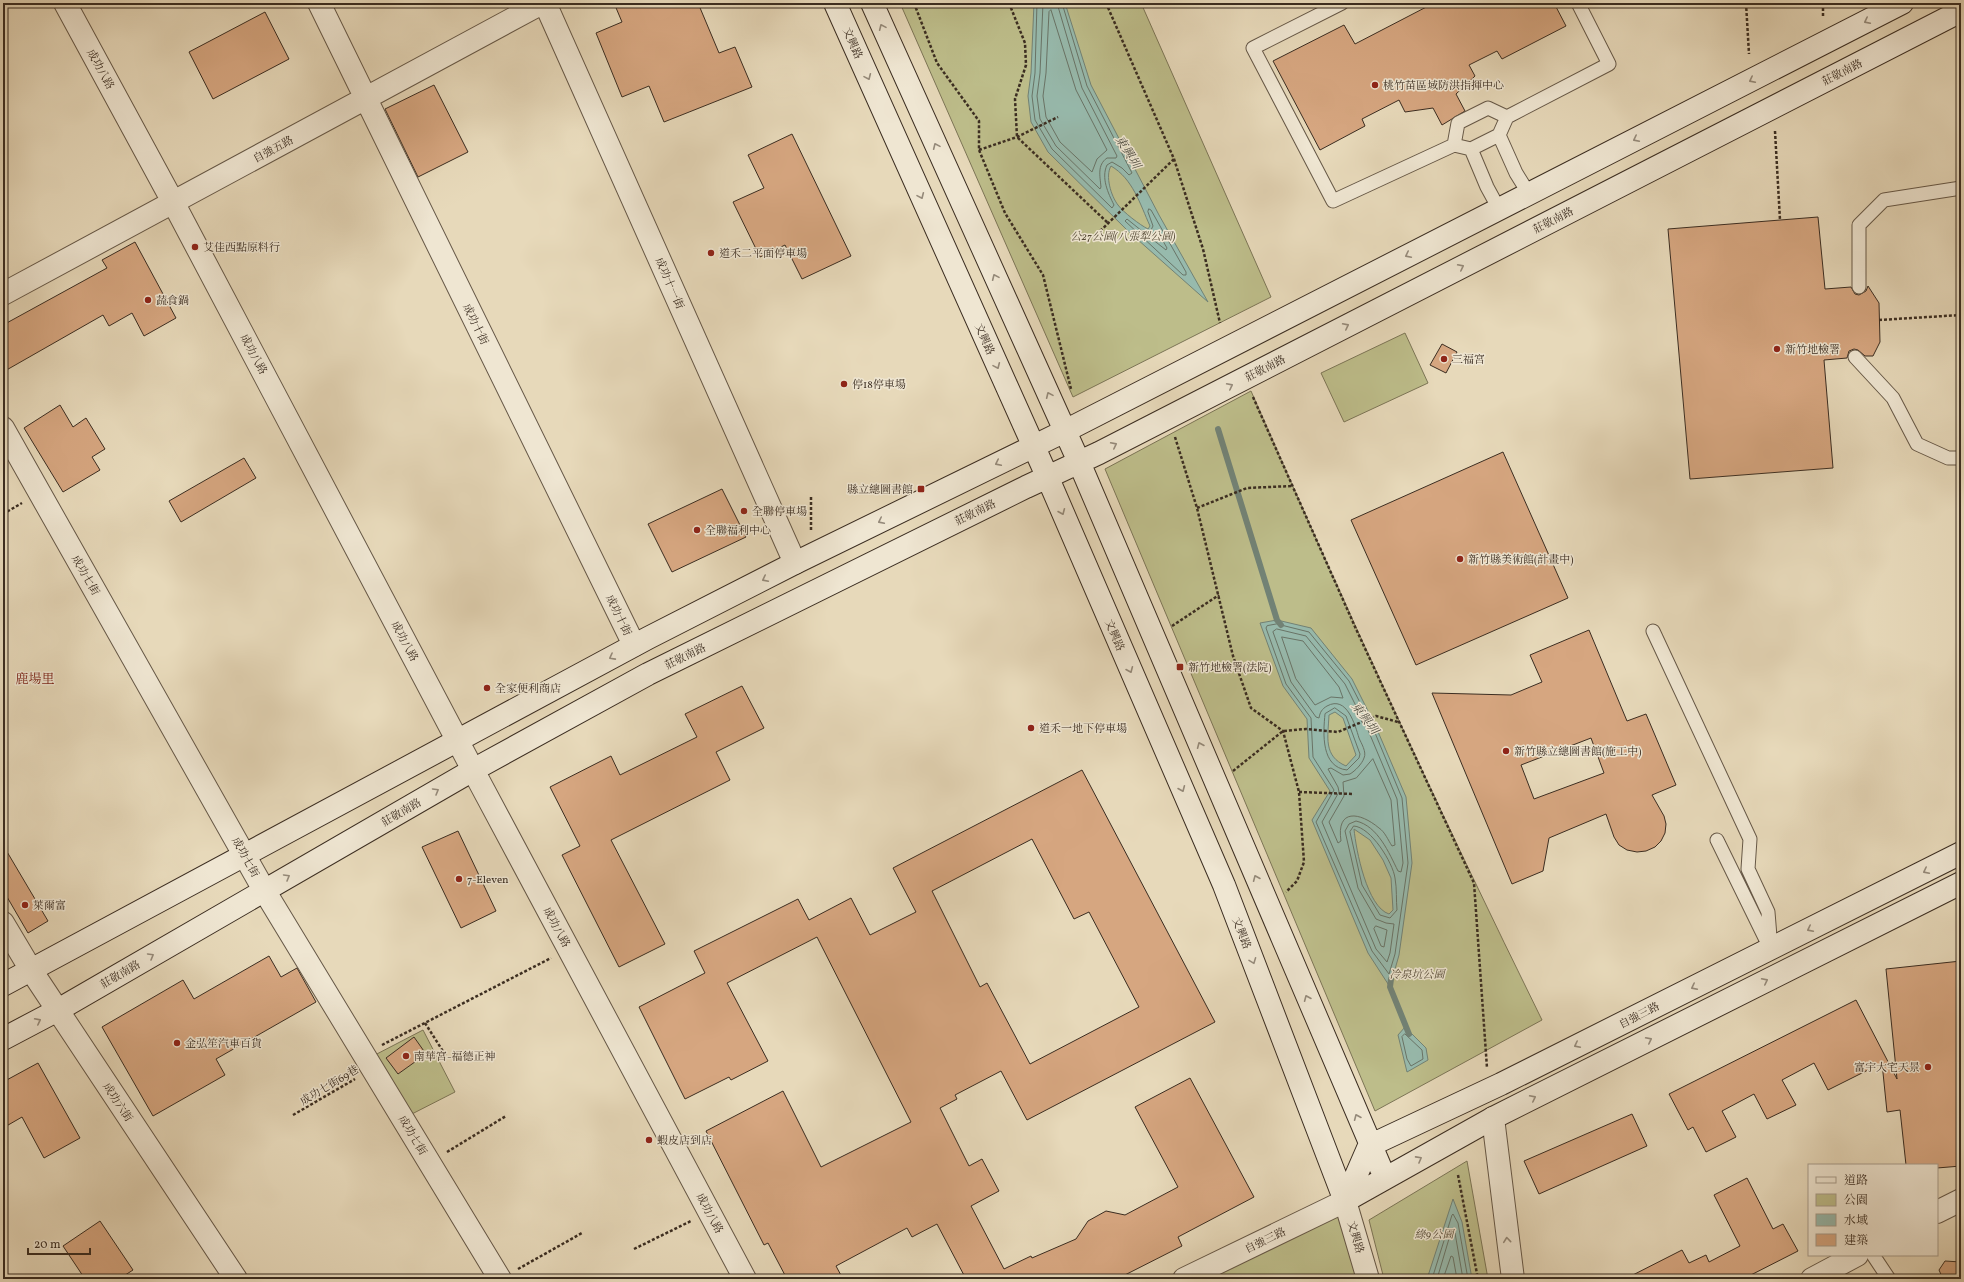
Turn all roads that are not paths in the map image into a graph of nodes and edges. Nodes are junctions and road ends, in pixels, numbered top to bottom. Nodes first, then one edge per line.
1 (65, 3) edge
2 (319, 3) edge
3 (544, 3) edge
4 (835, 3) edge
5 (872, 3) edge
6 (1342, 3) edge
7 (1578, 3) edge
8 (1902, 3) edge
9 (1961, 11) edge
10 (365, 99) junction
11 (1507, 117) junction
12 (1499, 135) junction
13 (1454, 145) junction
14 (1471, 149) junction
15 (1961, 188) edge
16 (1529, 194) junction
17 (173, 202) junction
18 (1499, 209) junction
19 (1859, 287) dead end
20 (3, 294) edge
21 (1855, 357) dead end
22 (3, 428) edge
23 (1065, 431) junction
24 (1033, 446) junction
25 (1961, 458) edge
26 (1079, 462) junction
27 (1046, 476) junction
28 (795, 563) junction
29 (1653, 631) dead end
30 (634, 646) junction
31 (457, 739) junction
32 (473, 770) junction
33 (1717, 840) dead end
34 (1961, 853) edge
35 (245, 854) junction
36 (1961, 883) edge
37 (264, 890) junction
38 (3, 923) edge
39 (1771, 949) junction
40 (31, 970) junction
41 (3, 985) edge
42 (58, 1010) junction
43 (3, 1039) edge
44 (1493, 1118) junction
45 (1369, 1146) junction
46 (1385, 1178) junction
47 (1961, 1200) edge
48 (1345, 1201) junction
49 (1938, 1212) edge
50 (1855, 1256) edge
51 (1874, 1256) edge
52 (236, 1279) edge
53 (500, 1279) edge
54 (745, 1279) edge
55 (1184, 1279) edge
56 (1368, 1279) edge
57 (1513, 1279) edge
58 (1812, 1279) edge
59 (1889, 1279) edge

1 - 17 street, 成功八路
2 - 10 street, 成功十街
3 - 10 street, 自強五路
3 - 28 street, 成功十一街
4 -> 24 street, 文興路
23 -> 5 street
6 - 13 lane
7 - 11 lane
8 -> 16 street
26 -> 9 street, 莊敬南路
10 - 17 street, 自強五路
10 - 30 street, 成功十街
11 - 12 lane
11 - 13 lane
12 - 14 lane
12 - 16 lane
13 - 14 lane
14 - 18 lane
15 - 19 lane
16 - 18 street
17 - 20 street, 自強五路
17 - 31 street, 成功八路
18 -> 23 street
21 - 25 lane
22 - 35 street, 成功七街
23 - 24 street
23 - 26 street
24 - 27 street, 文興路
24 -> 28 street
26 - 27 street, 莊敬南路
45 -> 26 street
27 - 32 street, 莊敬南路
27 -> 48 street, 文興路
28 -> 30 street
29 - 39 lane
30 -> 31 street
31 - 32 street, 成功八路
31 - 35 street
37 -> 32 street, 莊敬南路
32 - 54 street, 成功八路
33 - 39 lane
34 -> 39 street, 自強三路
35 - 37 street, 成功七街
35 - 40 street
44 -> 36 street, 自強三路
42 -> 37 street, 莊敬南路
37 - 53 street, 成功七街
38 - 40 street, 成功六街
39 -> 45 street, 自強三路
40 - 41 street
40 - 42 street, 成功六街
43 -> 42 street, 莊敬南路
42 - 52 street, 成功六街
46 -> 44 street, 自強三路
57 -> 44 street
45 - 46 street
45 - 48 street
46 - 48 street, 自強三路
47 - 49 street
48 - 55 street, 自強三路
48 - 56 street, 文興路
50 - 58 street
51 - 59 lane

